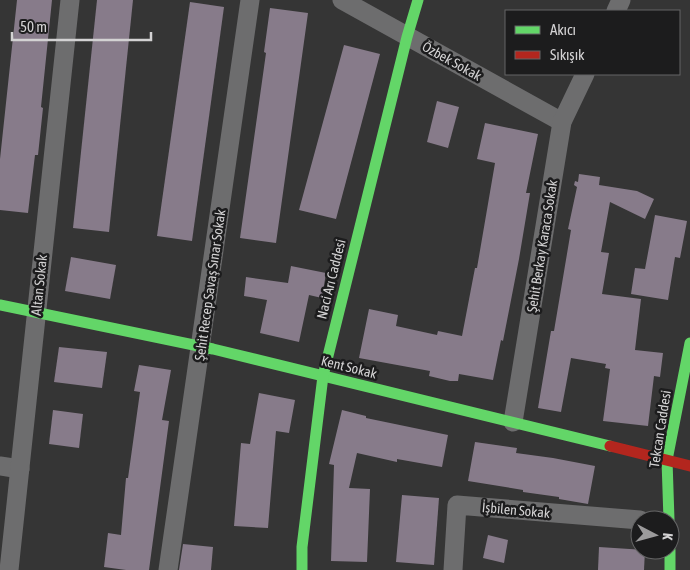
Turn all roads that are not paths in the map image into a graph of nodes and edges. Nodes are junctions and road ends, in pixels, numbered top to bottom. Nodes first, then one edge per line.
1 (70, 0) edge
2 (250, 0) edge
3 (342, 0) edge
4 (418, 0) edge
5 (407, 37) junction
6 (585, 75) edge
7 (562, 122) junction
8 (0, 305) edge
9 (36, 313) junction
10 (690, 342) edge
11 (201, 347) junction
12 (323, 376) junction
13 (513, 422) junction
14 (667, 460) junction
15 (0, 466) edge
16 (690, 466) edge
17 (20, 469) junction
18 (669, 510) edge
19 (630, 519) edge
20 (9, 570) edge
21 (168, 570) edge
22 (302, 570) edge
23 (453, 570) edge

1 - 9 street, Altan Sokak
2 - 11 street, Şehit Recep Savaş Sınar Sokak
3 - 5 street, Özbek Sokak
4 - 5 street, Naci Arı Caddesi
5 - 7 street, Özbek Sokak
5 - 12 street, Naci Arı Caddesi
6 - 7 street, Şehit Berkay Karaca Sokak
7 - 13 street, Şehit Berkay Karaca Sokak
8 - 9 street, Kent Sokak
9 - 11 street, Kent Sokak
9 - 17 street, Altan Sokak
10 - 14 street, Tekcan Caddesi
11 - 12 street, Kent Sokak
11 - 21 street, Şehit Recep Savaş Sınar Sokak
12 - 13 street, Kent Sokak
12 - 22 street, Naci Arı Caddesi
13 - 14 street, Kent Sokak
14 - 16 street, Kent Sokak
14 - 18 street, Tekcan Caddesi
15 - 17 street
17 - 20 street, Altan Sokak
19 - 23 street, İşbilen Sokak

